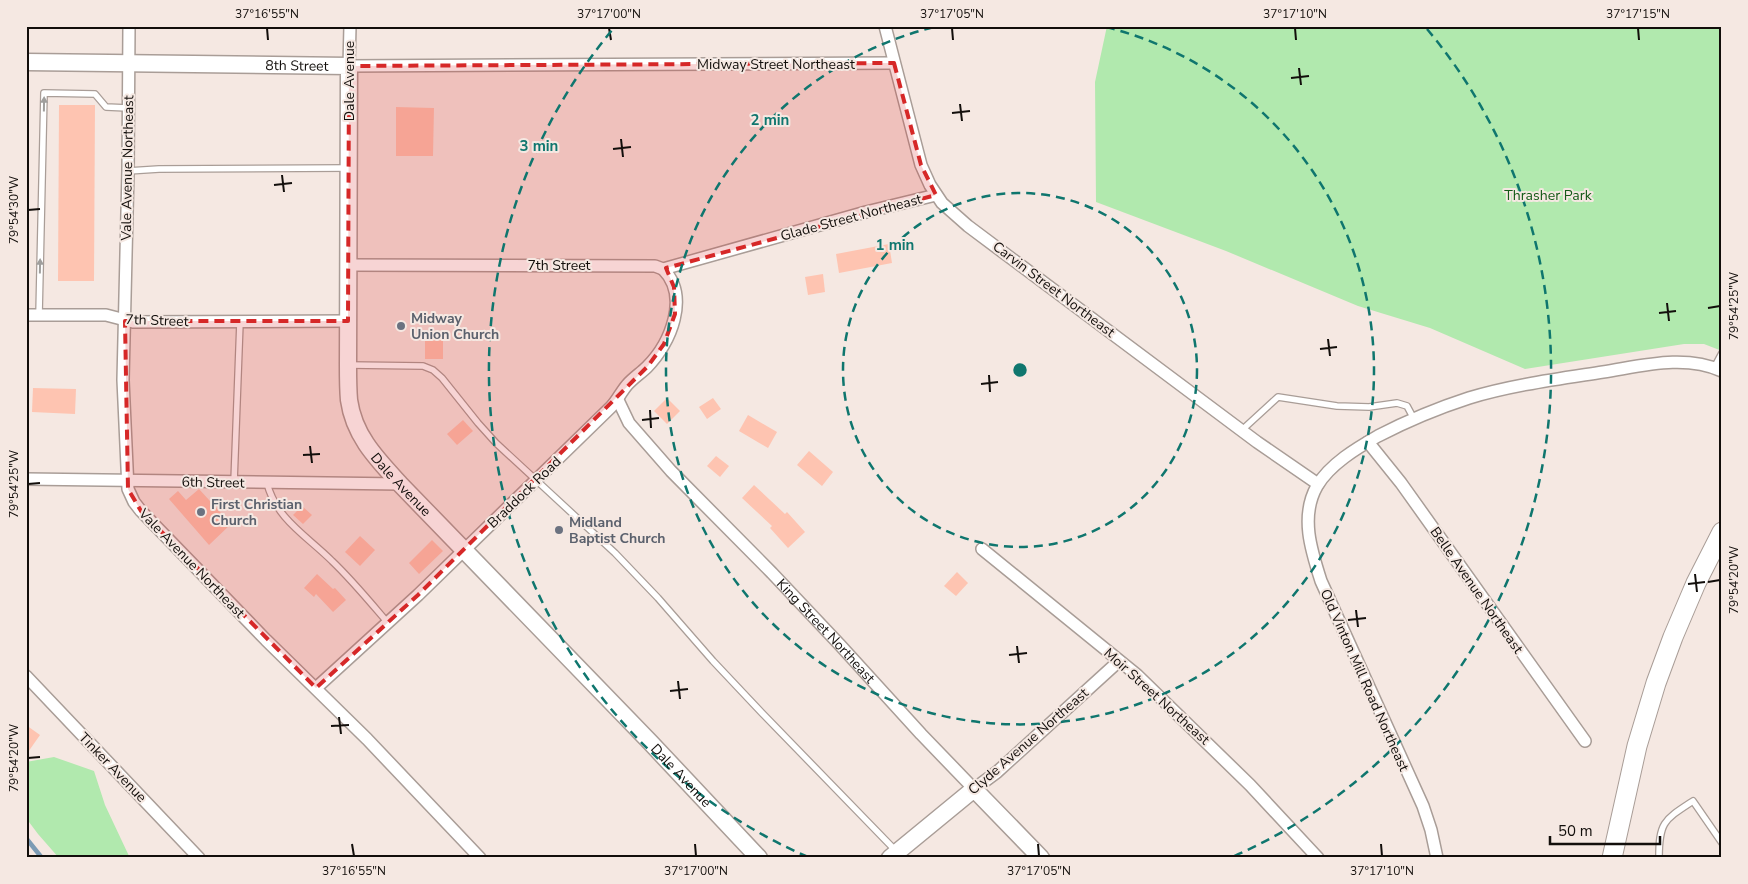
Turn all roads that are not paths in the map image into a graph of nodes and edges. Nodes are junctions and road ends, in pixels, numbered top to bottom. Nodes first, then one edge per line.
1 (129, 26) edge
2 (350, 26) edge
3 (885, 26) edge
4 (26, 62) edge
5 (128, 62) junction
6 (894, 63) junction
7 (659, 65) joint
8 (349, 66) junction
9 (128, 108) junction
10 (350, 168) junction
11 (128, 171) junction
12 (936, 195) junction
13 (766, 240) joint
14 (348, 265) junction
15 (663, 269) junction
16 (26, 315) edge
17 (39, 315) junction
18 (125, 321) junction
19 (348, 321) junction
20 (240, 322) junction
21 (1722, 353) edge
22 (348, 365) junction
23 (1718, 370) edge
24 (618, 400) junction
25 (1414, 419) junction
26 (1242, 430) junction
27 (1368, 442) junction
28 (26, 479) edge
29 (128, 481) junction
30 (536, 481) junction
31 (234, 483) junction
32 (267, 483) junction
33 (400, 484) junction
34 (1318, 484) junction
35 (1722, 532) edge
36 (982, 549) dead end
37 (464, 550) junction
38 (388, 623) junction
39 (1119, 660) junction
40 (26, 676) edge
41 (316, 688) junction
42 (1585, 740) dead end
43 (974, 788) junction
44 (1722, 843) edge
45 (896, 856) edge
46 (199, 858) edge
47 (480, 858) edge
48 (759, 858) edge
49 (1041, 858) edge
50 (1318, 858) edge
51 (1437, 858) edge
52 (1612, 858) edge
53 (1659, 858) edge

1 - 5 street, Vale Avenue Northeast
2 - 8 street, Dale Avenue
3 - 6 street, Carvin Street Northeast
4 - 5 street, 8th Street
5 - 8 street, 8th Street
5 - 9 street, Vale Avenue Northeast
6 - 7 street, Midway Street Northeast
6 - 12 street, Carvin Street Northeast
7 - 8 street, 8th Street
8 - 10 street, Dale Avenue
9 - 11 street, Vale Avenue Northeast
17 -> 9 lane
10 - 11 lane
10 - 14 street, Dale Avenue
11 - 18 street, Vale Avenue Northeast
12 - 13 street, Glade Street Northeast
12 - 26 street, Carvin Street Northeast
13 - 15 street, 7th Street
14 - 15 street, 7th Street
14 - 19 street, Dale Avenue
15 - 24 street, Braddock Road
16 - 17 street, 7th Street
17 - 18 street, 7th Street
18 - 20 street, 7th Street
18 - 29 street, Vale Avenue Northeast
19 - 20 street, 7th Street
19 - 22 street, Dale Avenue
20 - 31 lane
21 - 23 lane
22 - 30 lane
22 - 33 street, Dale Avenue
23 - 25 street, Old Vinton Mill Road Northeast
24 - 30 street, Braddock Road
24 - 43 street, King Street Northeast
25 - 26 lane
25 - 27 street, Old Vinton Mill Road Northeast
26 - 34 street, Carvin Street Northeast
27 - 34 street, Old Vinton Mill Road Northeast
27 - 42 street, Belle Avenue Northeast
28 - 29 street, 6th Street
29 - 31 street, 6th Street
29 - 41 street, Vale Avenue Northeast
30 - 37 street, Braddock Road
30 - 45 lane
31 - 32 street, 6th Street
32 - 33 street, 6th Street
32 - 38 lane
33 - 37 street, Dale Avenue
34 - 51 street, Old Vinton Mill Road Northeast
35 - 52 main road
36 - 39 street, Moir Street Northeast
37 - 38 street, Braddock Road
37 - 48 street, Dale Avenue
38 - 41 street, Braddock Road
39 - 43 street, Clyde Avenue Northeast
39 - 50 street, Moir Street Northeast
40 - 46 street, Tinker Avenue
41 - 47 street, Vale Avenue Northeast
43 - 45 street, Clyde Avenue Northeast
43 - 49 street, King Street Northeast
44 - 53 lane

